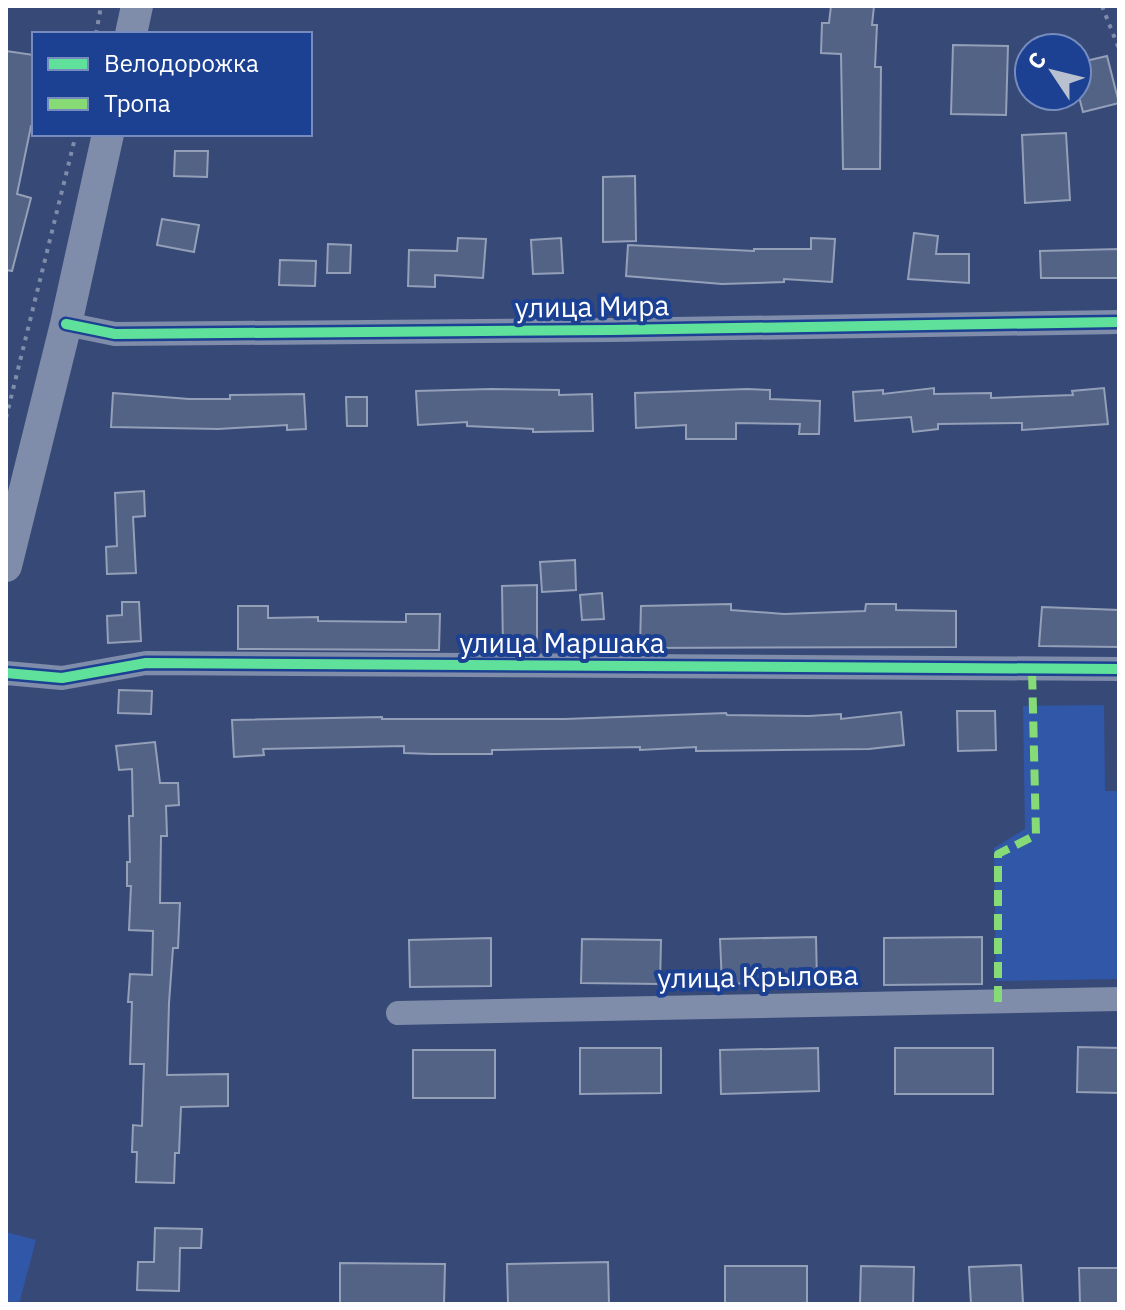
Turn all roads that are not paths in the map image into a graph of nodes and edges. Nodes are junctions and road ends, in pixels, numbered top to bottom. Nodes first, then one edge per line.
1 (137, 6) edge
2 (131, 32) edge
3 (108, 136) edge
4 (1119, 322) edge
5 (66, 324) junction
6 (6, 566) edge
7 (1119, 669) edge
8 (6, 673) edge
9 (1119, 999) edge
10 (398, 1013) dead end

1 - 2 street
3 - 5 street
4 - 5 street, улица Мира
5 - 6 street
7 - 8 street, улица Маршака
9 - 10 street, улица Крылова

